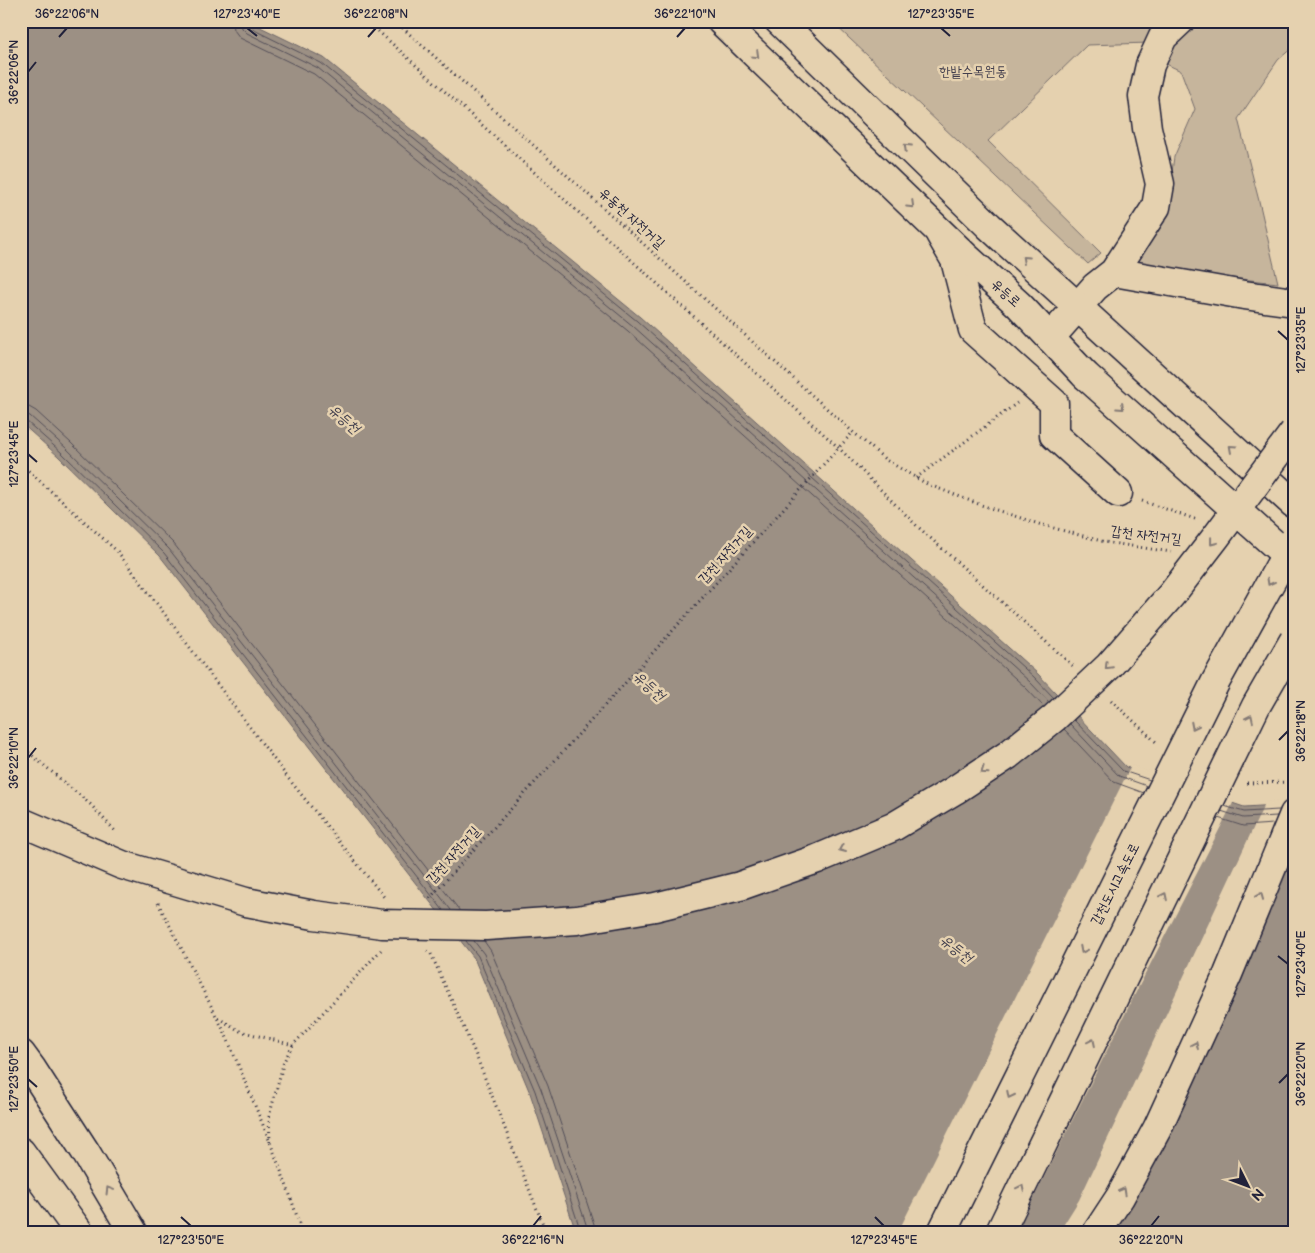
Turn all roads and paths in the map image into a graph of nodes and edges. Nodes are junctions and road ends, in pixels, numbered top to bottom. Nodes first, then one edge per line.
1 (367, 21) edge
2 (395, 21) edge
3 (721, 21) edge
4 (779, 21) edge
5 (1180, 21) edge
6 (940, 232) junction
7 (1114, 272) junction
8 (1069, 299) junction
9 (1294, 302) edge
10 (1050, 338) junction
11 (1037, 388) junction
12 (853, 432) junction
13 (1294, 432) edge
14 (839, 448) junction
15 (21, 464) edge
16 (916, 478) junction
17 (1118, 494) joint
18 (1294, 504) edge
19 (1199, 520) dead end
20 (917, 526) dead end
21 (1294, 540) edge
22 (1178, 552) dead end
23 (1294, 562) edge
24 (1294, 640) edge
25 (1294, 814) edge
26 (21, 822) edge
27 (428, 900) dead end
28 (387, 901) dead end
29 (386, 945) dead end
30 (424, 947) dead end
31 (293, 1045) junction
32 (21, 1054) edge
33 (270, 1142) junction
34 (24, 1157) edge
35 (79, 1232) edge
36 (133, 1232) edge
37 (302, 1232) edge
38 (546, 1232) edge
39 (942, 1232) edge
40 (1000, 1232) edge
41 (1097, 1232) edge

1 - 14 path
2 - 12 path, 유동천 자전거길
3 -> 6 main road, 유등로
8 -> 4 main road
5 - 7 main road
6 - 10 main road, 유등로
6 - 11 main road
7 - 8 main road
7 - 9 main road
8 - 10 main road
18 -> 8 main road
10 -> 23 main road, 유등로, bridge
11 - 16 path
11 - 17 main road
12 - 14 path, 갑천 자전거길
12 - 16 path, 갑천 자전거길
13 -> 26 main road, bridge
14 - 20 path
14 - 27 path, 갑천 자전거길
15 - 28 path
16 - 22 path, 갑천 자전거길
17 - 19 path
21 -> 39 main road, 갑천도시고속도로, bridge
40 -> 24 main road, bridge
41 -> 25 main road
29 - 31 path
30 - 38 path
31 - 33 path
31 - 33 path
36 -> 32 main road
33 - 37 path
34 - 35 main road

